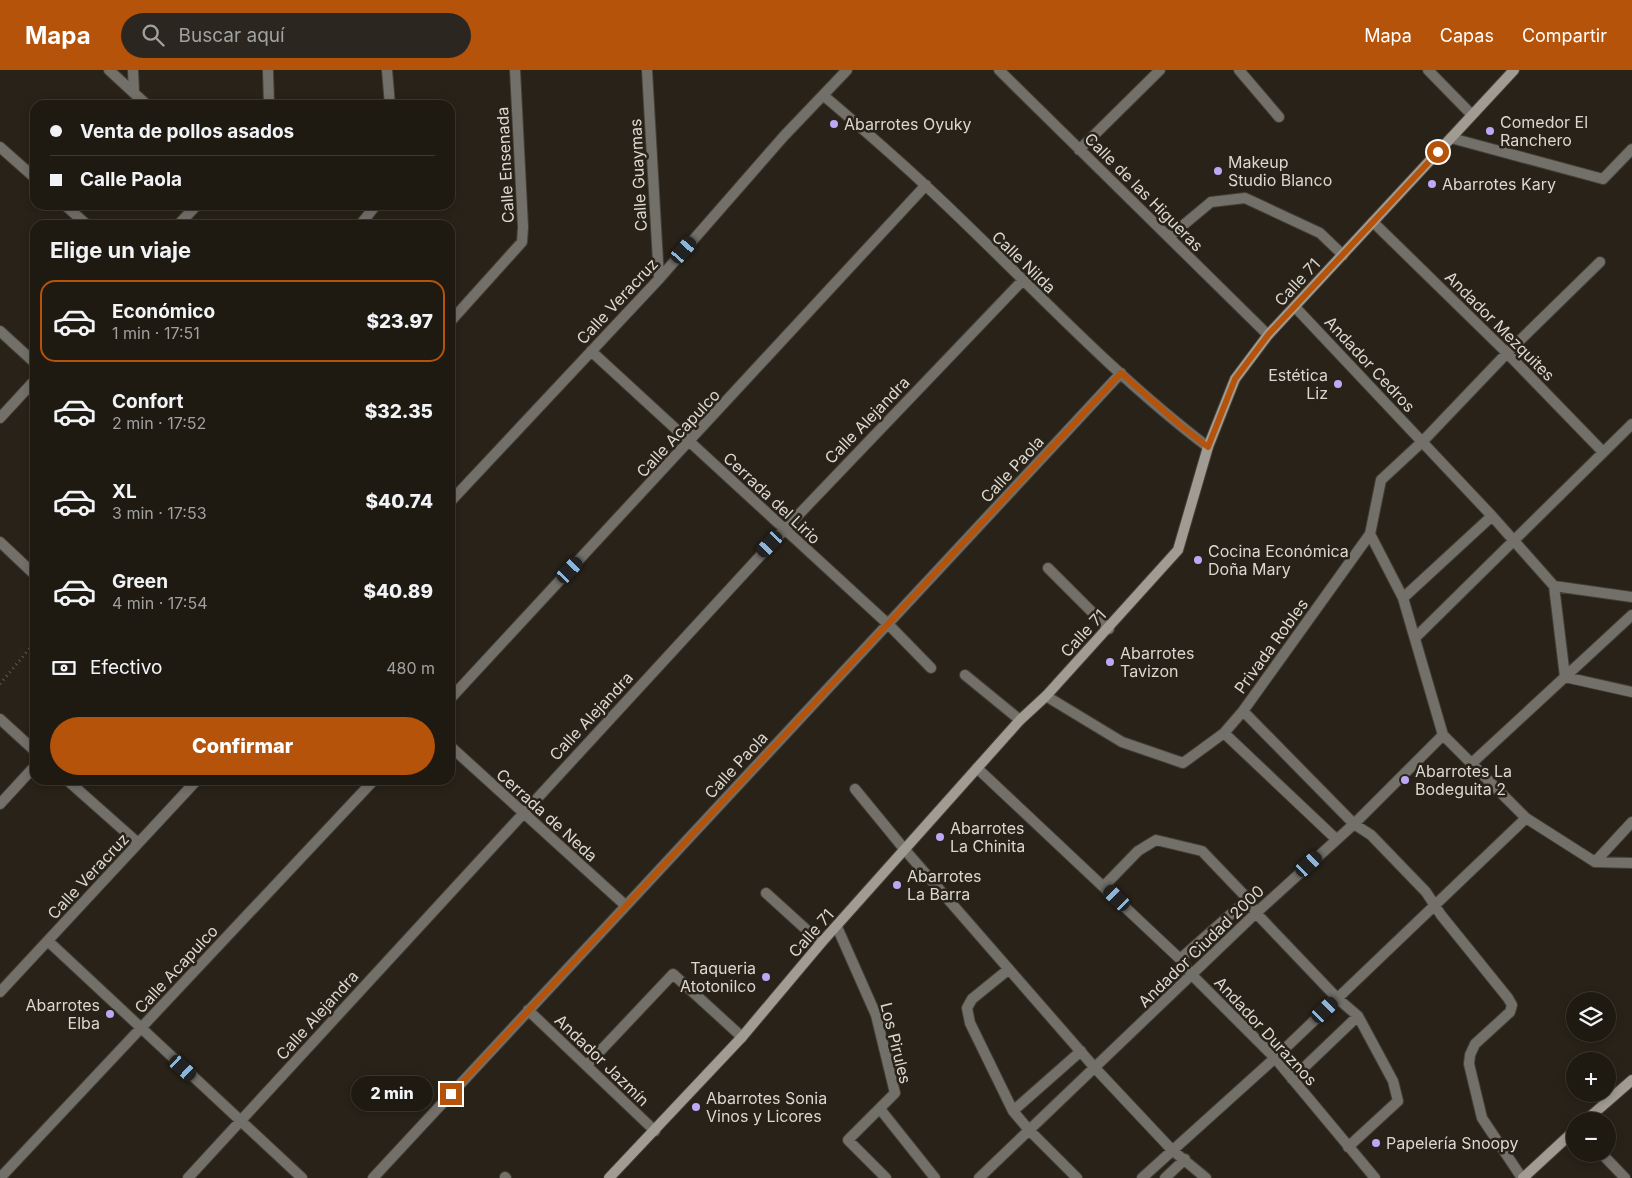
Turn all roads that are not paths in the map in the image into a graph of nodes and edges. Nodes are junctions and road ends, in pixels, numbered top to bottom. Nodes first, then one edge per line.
1 (109, 70) edge
2 (133, 70) edge
3 (268, 70) edge
4 (388, 70) edge
5 (515, 70) edge
6 (647, 70) edge
7 (847, 70) edge
8 (998, 70) edge
9 (1160, 70) edge
10 (1238, 70) edge
11 (1428, 70) edge
12 (1514, 70) edge
13 (134, 92) junction
14 (823, 95) junction
15 (142, 100) edge
16 (269, 100) edge
17 (390, 100) edge
18 (1472, 115) junction
19 (1279, 117) dead end
20 (1451, 138) junction
21 (0, 147) edge
22 (1632, 149) edge
23 (1079, 150) junction
24 (30, 174) edge
25 (926, 185) junction
26 (70, 210) edge
27 (192, 210) edge
28 (372, 210) edge
29 (82, 220) edge
30 (183, 220) edge
31 (364, 220) edge
32 (1373, 222) junction
33 (1168, 237) junction
34 (1343, 255) junction
35 (1600, 262) dead end
36 (659, 279) junction
37 (1022, 280) junction
38 (1295, 307) junction
39 (455, 316) edge
40 (0, 331) edge
41 (1268, 335) junction
42 (591, 351) junction
43 (1507, 352) junction
44 (30, 358) edge
45 (1121, 373) junction
46 (30, 385) edge
47 (0, 418) edge
48 (1632, 424) edge
49 (1422, 441) junction
50 (690, 442) junction
51 (1208, 447) junction
52 (1603, 452) junction
53 (455, 497) edge
54 (1492, 516) junction
55 (784, 530) junction
56 (1370, 534) junction
57 (1515, 541) junction
58 (0, 542) edge
59 (1048, 568) dead end
60 (30, 570) edge
61 (1554, 586) junction
62 (1632, 597) edge
63 (1404, 598) junction
64 (1632, 615) edge
65 (889, 625) junction
66 (1108, 629) junction
67 (1415, 638) junction
68 (931, 668) dead end
69 (965, 675) dead end
70 (1565, 677) junction
71 (1632, 692) edge
72 (455, 694) edge
73 (1046, 696) junction
74 (1243, 710) junction
75 (0, 719) edge
76 (1020, 720) junction
77 (1224, 733) junction
78 (1443, 734) junction
79 (30, 746) edge
80 (455, 751) edge
81 (1472, 763) junction
82 (977, 768) junction
83 (30, 771) edge
84 (73, 785) edge
85 (192, 785) edge
86 (369, 785) edge
87 (855, 789) dead end
88 (0, 804) edge
89 (522, 812) junction
90 (1526, 818) junction
91 (1632, 822) edge
92 (1354, 824) junction
93 (1336, 839) junction
94 (138, 843) junction
95 (905, 850) junction
96 (1595, 862) junction
97 (1632, 864) edge
98 (1104, 886) junction
99 (766, 893) dead end
100 (1248, 899) junction
101 (625, 905) junction
102 (1434, 905) junction
103 (1256, 913) junction
104 (837, 927) junction
105 (48, 941) junction
106 (821, 943) junction
107 (1180, 959) junction
108 (1009, 969) junction
109 (1192, 975) junction
110 (0, 992) edge
111 (1337, 998) junction
112 (528, 1010) junction
113 (1358, 1016) junction
114 (140, 1029) junction
115 (742, 1037) junction
116 (1081, 1051) junction
117 (1275, 1058) junction
118 (587, 1065) junction
119 (1095, 1068) junction
120 (1292, 1079) junction
121 (1632, 1080) edge
122 (880, 1109) junction
123 (1014, 1111) junction
124 (1595, 1112) edge
125 (241, 1121) junction
126 (1029, 1130) junction
127 (655, 1131) junction
128 (1566, 1138) edge
129 (1348, 1147) junction
130 (1172, 1150) junction
131 (1185, 1159) junction
132 (1610, 1162) edge
133 (0, 1178) edge
134 (188, 1178) edge
135 (302, 1178) edge
136 (373, 1178) edge
137 (609, 1178) edge
138 (886, 1178) edge
139 (935, 1178) edge
140 (979, 1178) edge
141 (1077, 1178) edge
142 (1142, 1178) edge
143 (1164, 1178) edge
144 (1206, 1178) edge
145 (1375, 1178) edge
146 (1522, 1178) edge
147 (1625, 1178) edge

1 - 13 street
2 - 13 street
3 - 16 street
4 - 17 street
5 - 39 street, Calle Ensenada
6 - 36 street, Calle Guaymas
7 - 14 street, Calle Veracruz
8 - 23 street, Calle de las Higueras
9 - 23 street
10 - 19 street
11 - 18 street
12 - 18 street, Calle 71
13 - 15 street
14 - 25 street, Calle Nilda
14 - 36 street, Calle Veracruz
18 - 20 street, Calle 71
20 - 22 street
20 - 32 street, Calle 71
21 - 24 street
23 - 33 street, Calle de las Higueras
25 - 37 street, Calle Nilda
25 - 50 street, Calle Acapulco
26 - 29 street
27 - 30 street
28 - 31 street
32 - 34 street, Calle 71
32 - 43 street, Andador Mezquites
33 - 34 street
33 - 41 street, Calle de las Higueras
34 - 38 street, Calle 71
35 - 43 street
36 - 42 street, Calle Veracruz
37 - 45 street, Calle Nilda
37 - 55 street, Calle Alejandra
38 - 41 street, Calle 71
38 - 49 street, Andador Cedros
40 - 44 street
41 - 51 street, Calle 71
42 - 50 street, Cerrada del Lirio
42 - 53 street, Calle Veracruz
43 - 49 street
43 - 52 street, Andador Mezquites
45 - 51 street, Calle Nilda
45 - 65 street, Calle Paola
46 - 47 street
48 - 52 street
49 - 54 street, Andador Cedros
49 - 56 street
50 - 55 street, Cerrada del Lirio
50 - 72 street, Calle Acapulco
51 - 66 street, Calle 71
52 - 57 street
54 - 57 street, Andador Cedros
54 - 63 street
55 - 65 street, Cerrada del Lirio
55 - 89 street, Calle Alejandra
56 - 63 street
56 - 74 street, Privada Robles
57 - 61 street, Andador Cedros
57 - 67 street
58 - 60 street
59 - 66 street
61 - 62 street
61 - 70 street
63 - 67 street
64 - 70 street
65 - 68 street, Cerrada del Lirio
65 - 101 street, Calle Paola
66 - 73 street, Calle 71
67 - 78 street
69 - 76 street
70 - 71 street
70 - 81 street
73 - 76 street, Calle 71
73 - 77 street, Privada Robles
74 - 77 street, Privada Robles
74 - 92 street
75 - 79 street
76 - 82 street, Calle 71
77 - 93 street
78 - 81 street
78 - 92 street, Andador Ciudad 2000
80 - 89 street, Cerrada de Neda
81 - 90 street
82 - 95 street, Calle 71
82 - 98 street, Andador Duraznos
83 - 88 street
84 - 94 street
85 - 94 street, Calle Veracruz
86 - 114 street, Calle Acapulco
87 - 95 street
89 - 101 street, Cerrada de Neda
89 - 125 street, Calle Alejandra
90 - 96 street
90 - 102 street
91 - 96 street
92 - 93 street, Andador Ciudad 2000
92 - 102 street
93 - 103 street, Andador Ciudad 2000
94 - 105 street, Calle Veracruz
95 - 104 street, Calle 71
95 - 108 street
96 - 97 street
98 - 100 street
98 - 107 street, Andador Duraznos
99 - 106 street
100 - 103 street
100 - 107 street
101 - 112 street, Calle Paola
102 - 111 street
102 - 146 street
103 - 109 street, Andador Ciudad 2000
103 - 111 street
104 - 106 street, Calle 71
104 - 122 street, Los Pirules
105 - 110 street, Calle Veracruz
105 - 114 street
106 - 115 street, Calle 71
107 - 109 street, Andador Duraznos
108 - 116 street
108 - 123 street
109 - 117 street, Andador Duraznos
109 - 119 street, Andador Ciudad 2000
111 - 113 street
111 - 117 street
112 - 118 street, Andador Jazmín
112 - 136 street, Calle Paola
113 - 120 street
113 - 129 street
114 - 125 street
114 - 133 street, Calle Acapulco
115 - 118 street
115 - 127 street, Calle 71
116 - 119 street
116 - 123 street
117 - 120 street, Andador Duraznos
117 - 130 street
118 - 127 street, Andador Jazmín
119 - 126 street, Andador Ciudad 2000
119 - 130 street
120 - 129 street, Andador Duraznos
121 - 124 street
122 - 138 street, Los Pirules
122 - 139 street
123 - 126 street
125 - 134 street, Calle Alejandra
125 - 135 street
126 - 140 street, Andador Ciudad 2000
126 - 141 street
127 - 137 street, Calle 71
128 - 146 street
129 - 145 street, Andador Duraznos
130 - 131 street
130 - 142 street
131 - 143 street
131 - 144 street
132 - 147 street

